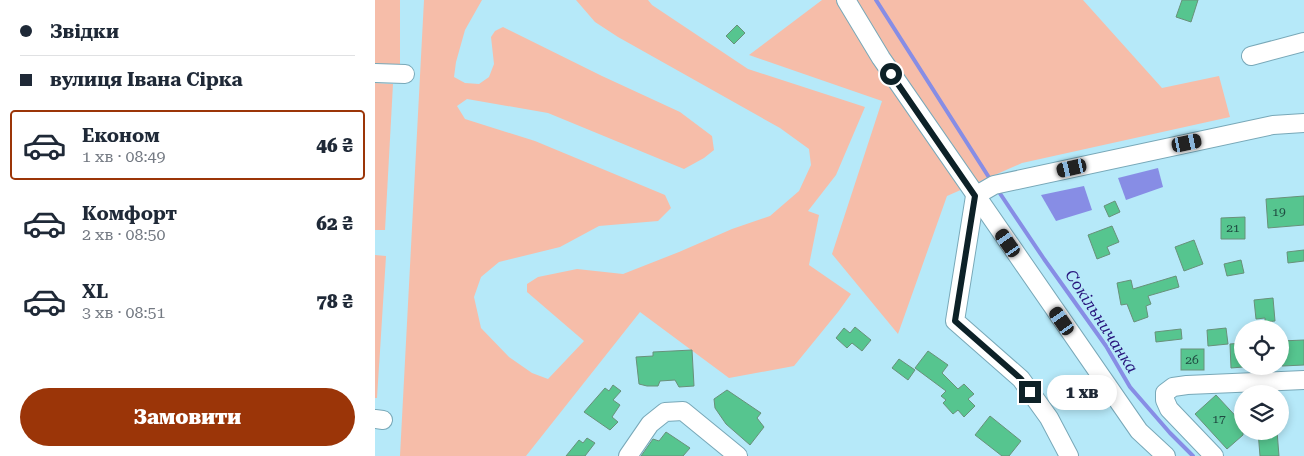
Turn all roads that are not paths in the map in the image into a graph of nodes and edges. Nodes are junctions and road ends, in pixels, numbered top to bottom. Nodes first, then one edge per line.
1 (846, 0) edge
2 (1304, 42) edge
3 (1251, 56) dead end
4 (375, 73) edge
5 (405, 74) dead end
6 (1304, 123) edge
7 (975, 196) junction
8 (1304, 380) edge
9 (628, 456) edge
10 (738, 456) edge
11 (1069, 456) edge
12 (1165, 456) edge
13 (1214, 456) edge

1 - 7 street
2 - 3 street
4 - 5 street
6 - 7 street
7 - 11 street
7 - 12 street
8 - 13 street
9 - 10 street

